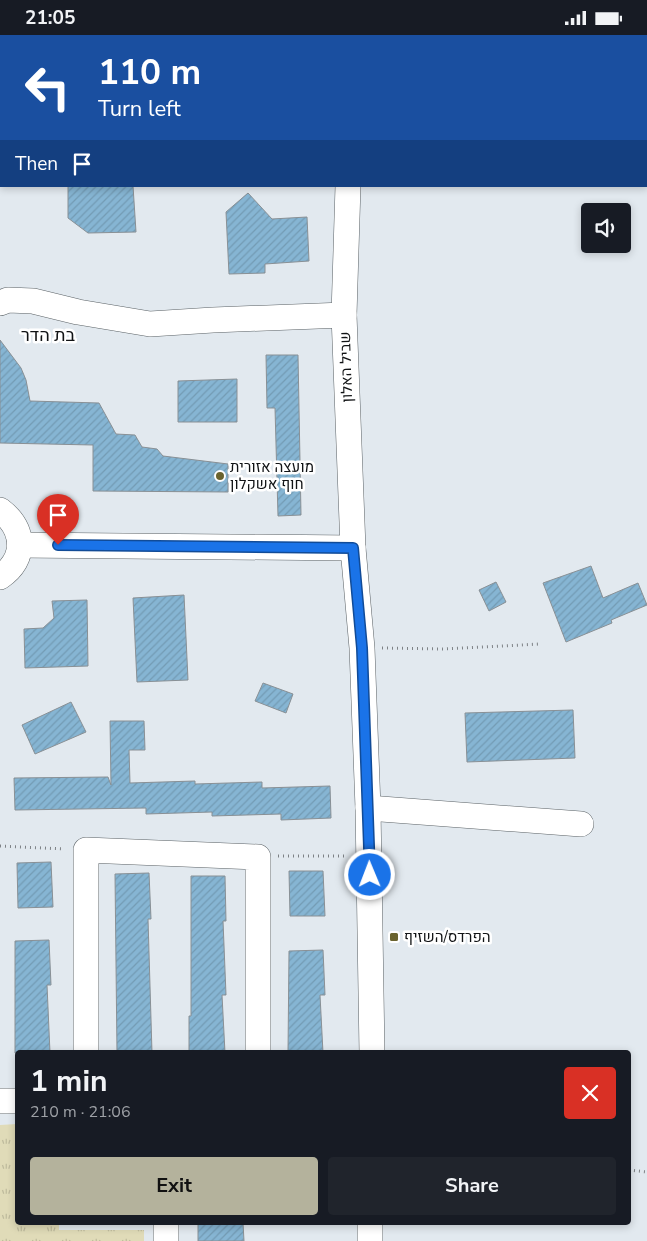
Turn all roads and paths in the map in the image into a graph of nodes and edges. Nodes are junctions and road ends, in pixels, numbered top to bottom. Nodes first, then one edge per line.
1 (348, 187) edge
2 (0, 303) edge
3 (344, 315) junction
4 (0, 510) edge
5 (19, 545) junction
6 (353, 548) junction
7 (0, 577) edge
8 (540, 644) dead end
9 (362, 648) junction
10 (368, 808) junction
11 (581, 824) dead end
12 (0, 846) edge
13 (86, 850) junction
14 (370, 855) junction
15 (258, 857) junction
16 (86, 1050) edge
17 (258, 1050) edge
18 (372, 1050) edge
19 (0, 1101) edge
20 (15, 1101) edge
21 (631, 1170) edge
22 (647, 1172) edge
23 (166, 1225) edge
24 (370, 1225) edge
25 (166, 1241) edge
26 (370, 1241) edge

1 - 3 street, שביל האלון
2 - 3 street
3 - 6 street, שביל האלון
4 - 5 street
5 - 6 street
5 - 7 street
6 - 9 street, שביל האלון
8 - 9 path
9 - 10 street, שביל האלון
10 - 11 street
10 - 14 street, שביל האלון
12 - 13 path
13 - 15 street
13 - 16 street
14 - 15 path
14 - 18 street, שביל האלון
15 - 17 street
19 - 20 street
21 - 22 path
23 - 25 street
24 - 26 street

